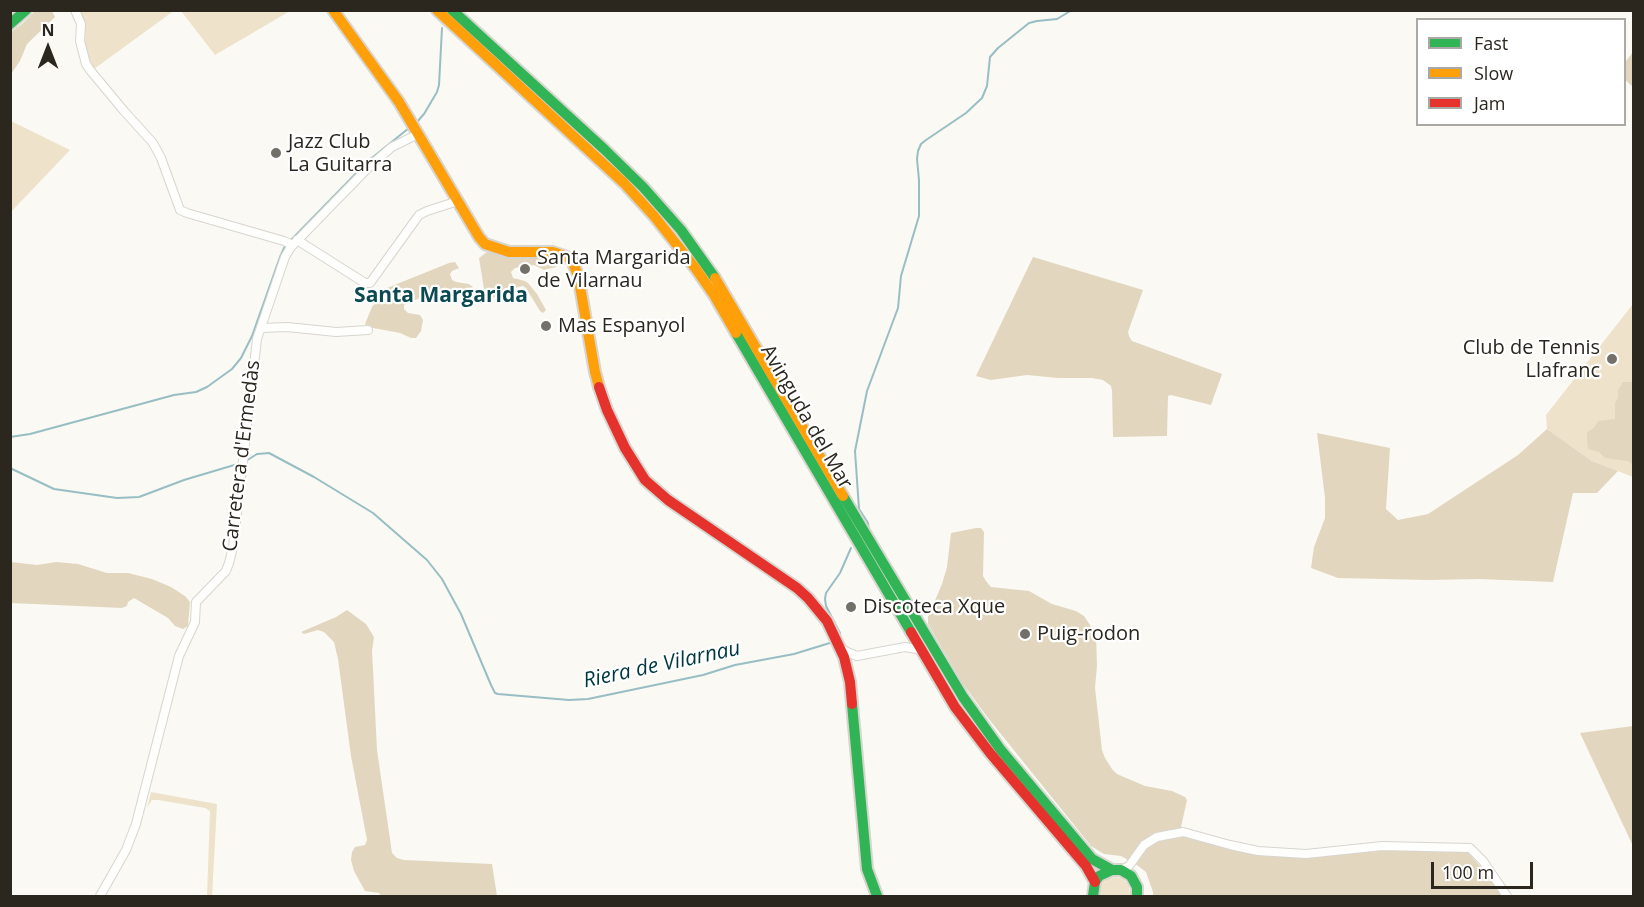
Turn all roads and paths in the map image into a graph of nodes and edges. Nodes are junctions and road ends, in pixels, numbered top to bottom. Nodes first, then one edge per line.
1 (15, 10) edge
2 (26, 10) edge
3 (75, 10) edge
4 (333, 10) edge
5 (437, 10) edge
6 (452, 10) edge
7 (10, 15) edge
8 (10, 24) edge
9 (417, 132) junction
10 (458, 201) junction
11 (295, 243) junction
12 (261, 328) junction
13 (368, 330) dead end
14 (909, 627) junction
15 (840, 647) junction
16 (905, 647) junction
17 (922, 650) junction
18 (856, 656) junction
19 (847, 669) junction
20 (1136, 857) junction
21 (1117, 870) junction
22 (1135, 881) junction
23 (1095, 882) junction
24 (100, 897) edge
25 (877, 897) edge
26 (1093, 897) edge
27 (1137, 897) edge
28 (1507, 897) edge

1 - 7 main road
2 - 8 main road
3 - 11 street
4 - 9 main road
5 - 14 main road, Avinguda del Mar
6 - 21 main road, Avinguda del Mar
9 - 10 main road
9 - 11 street, Carretera d'Ermedàs
10 - 11 street
10 - 15 main road
11 - 12 street, Carretera d'Ermedàs
12 - 13 street
12 - 24 street, Carretera d'Ermedàs
14 - 16 street
14 - 17 main road, Avinguda del Mar
15 - 18 street
15 - 19 main road
16 - 17 street
16 - 18 street
17 - 23 main road, Avinguda del Mar
18 - 19 street
19 - 25 main road
20 - 21 street
20 - 22 street
20 - 28 street
21 - 22 main road, Avinguda del Mar
21 - 23 main road
22 - 27 main road
23 - 26 main road

